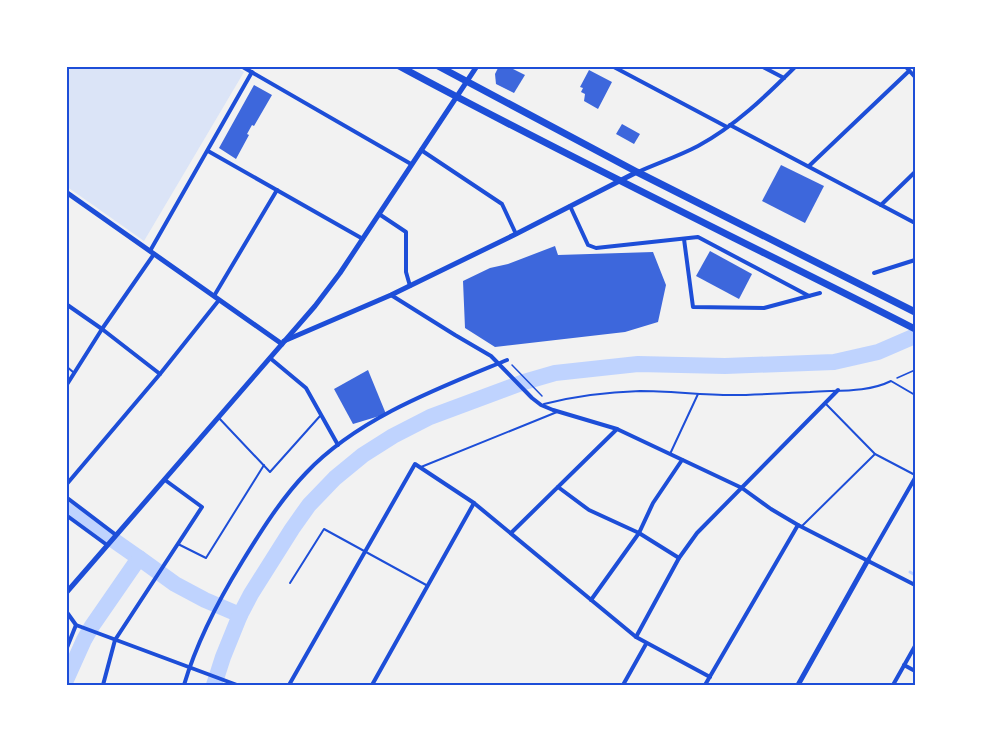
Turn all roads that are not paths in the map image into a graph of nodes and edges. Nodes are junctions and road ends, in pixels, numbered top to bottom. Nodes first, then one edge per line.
1 (241, 66) edge
2 (399, 66) edge
3 (438, 66) edge
4 (477, 66) edge
5 (612, 66) edge
6 (761, 66) edge
7 (796, 66) edge
8 (905, 66) edge
9 (909, 71) junction
10 (252, 72) junction
11 (915, 77) edge
12 (784, 78) junction
13 (467, 81) junction
14 (456, 97) junction
15 (729, 126) junction
16 (421, 150) junction
17 (208, 151) junction
18 (411, 164) junction
19 (809, 166) junction
20 (637, 172) junction
21 (915, 172) edge
22 (620, 181) junction
23 (277, 190) junction
24 (66, 192) edge
25 (881, 205) junction
26 (570, 206) junction
27 (379, 214) junction
28 (915, 223) edge
29 (516, 234) junction
30 (363, 239) junction
31 (684, 239) junction
32 (152, 252) junction
33 (915, 260) edge
34 (874, 273) dead end
35 (410, 286) junction
36 (820, 293) dead end
37 (391, 295) junction
38 (809, 296) junction
39 (217, 298) junction
40 (66, 304) edge
41 (913, 310) edge
42 (102, 329) junction
43 (915, 329) edge
44 (283, 343) junction
45 (270, 357) junction
46 (507, 360) road end
47 (498, 363) junction
48 (66, 366) edge
49 (74, 372) junction
50 (160, 374) junction
51 (66, 386) edge
52 (838, 390) junction
53 (698, 393) junction
54 (915, 395) edge
55 (825, 403) junction
56 (541, 405) junction
57 (558, 412) junction
58 (321, 414) junction
59 (218, 417) junction
60 (617, 429) junction
61 (338, 446) junction
62 (670, 454) junction
63 (875, 454) junction
64 (682, 459) junction
65 (264, 465) junction
66 (421, 467) junction
67 (915, 476) edge
68 (165, 480) junction
69 (66, 485) edge
70 (558, 488) junction
71 (742, 488) junction
72 (66, 497) edge
73 (474, 502) junction
74 (66, 515) edge
75 (800, 526) junction
76 (511, 533) junction
77 (639, 533) junction
78 (117, 535) junction
79 (178, 544) junction
80 (108, 546) junction
81 (366, 552) junction
82 (679, 558) junction
83 (868, 560) junction
84 (290, 584) dead end
85 (915, 585) edge
86 (428, 586) junction
87 (66, 593) edge
88 (591, 600) junction
89 (66, 611) edge
90 (76, 625) junction
91 (636, 637) junction
92 (115, 640) junction
93 (646, 644) junction
94 (915, 646) edge
95 (66, 650) edge
96 (904, 665) junction
97 (189, 667) junction
98 (915, 671) edge
99 (710, 677) junction
100 (104, 685) edge
101 (184, 685) edge
102 (236, 685) edge
103 (289, 685) edge
104 (372, 685) edge
105 (623, 685) edge
106 (705, 685) edge
107 (798, 685) edge
108 (893, 685) edge

1 - 10 street
2 - 14 highway
3 - 13 highway
4 - 13 street
5 - 15 street
6 - 12 street
7 - 12 street
8 - 9 street
9 - 11 street
9 - 19 street
10 - 17 street
10 - 18 street
12 - 15 street
13 - 14 street
13 - 20 highway
14 - 16 street
14 - 22 highway
15 - 19 street
15 - 20 street
16 - 18 street
16 - 29 street
17 - 23 street
17 - 32 street
18 - 27 street
19 - 25 street
20 - 22 street
20 - 41 highway
21 - 25 street
22 - 26 street
22 - 43 highway
23 - 30 street
23 - 39 street
24 - 32 street
25 - 28 street
26 - 29 street
26 - 31 street
27 - 30 street
27 - 35 street
29 - 35 street
30 - 44 street
31 - 38 street
31 - 38 street
32 - 39 street
32 - 42 street
33 - 34 street
35 - 37 street
36 - 38 street
37 - 44 street
37 - 47 street
39 - 44 street
39 - 50 street
40 - 42 street
42 - 49 street
42 - 50 street
44 - 45 street
45 - 58 street
45 - 59 street
46 - 47 street
47 - 56 street
47 - 61 street
48 - 49 lane
49 - 51 street
50 - 69 street
52 - 53 lane
52 - 54 lane
52 - 55 street
53 - 56 lane
53 - 62 lane
55 - 63 lane
55 - 71 street
56 - 57 street
57 - 60 street
57 - 66 lane
58 - 61 street
58 - 65 lane
59 - 65 lane
59 - 68 street
60 - 62 street
60 - 70 street
61 - 97 street
62 - 64 street
63 - 67 lane
63 - 75 lane
64 - 71 street
64 - 77 street
65 - 79 lane
66 - 73 street
66 - 81 street
67 - 83 street
68 - 78 street
68 - 79 street
70 - 76 street
70 - 77 street
71 - 75 street
71 - 82 street
72 - 78 street
73 - 76 street
73 - 86 street
74 - 80 street
75 - 83 street
75 - 99 street
76 - 88 street
77 - 82 street
77 - 88 street
78 - 80 street
79 - 92 street
80 - 87 street
81 - 84 lane
81 - 86 lane
81 - 103 street
82 - 91 street
83 - 85 street
83 - 107 street
86 - 104 street
88 - 91 street
89 - 90 street
90 - 92 street
90 - 95 street
91 - 93 street
92 - 97 street
92 - 100 street
93 - 99 street
93 - 105 street
94 - 96 street
96 - 98 street
96 - 108 street
97 - 101 street
97 - 102 street
99 - 106 street

